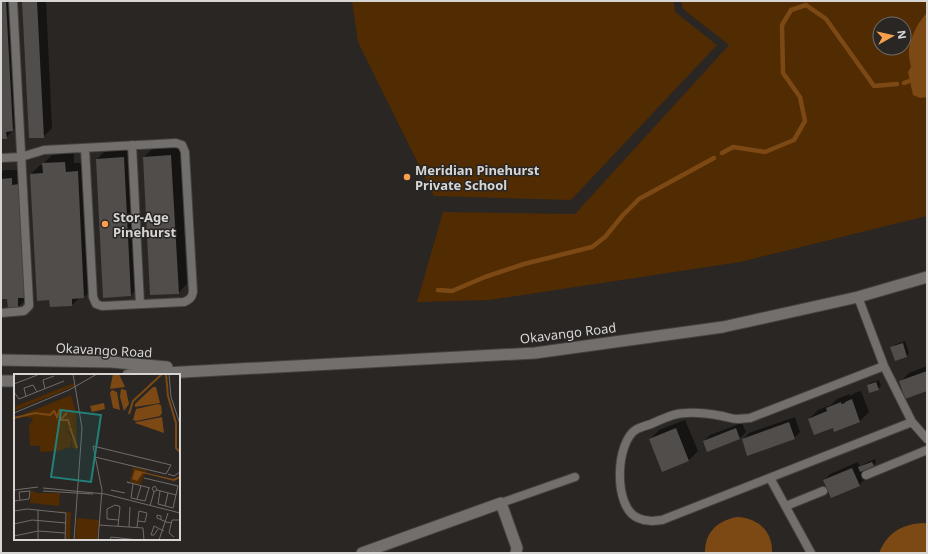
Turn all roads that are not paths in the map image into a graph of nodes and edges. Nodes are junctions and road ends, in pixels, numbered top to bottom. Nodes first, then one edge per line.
1 (13, 1) edge
2 (132, 145) junction
3 (85, 148) junction
4 (21, 157) junction
5 (1, 158) edge
6 (927, 277) edge
7 (858, 298) junction
8 (140, 304) junction
9 (1, 313) edge
10 (1, 360) edge
11 (884, 366) junction
12 (205, 370) junction
13 (143, 374) edge
14 (1, 381) edge
15 (14, 381) edge
16 (912, 422) junction
17 (927, 439) edge
18 (927, 450) edge
19 (866, 475) dead end
20 (575, 477) dead end
21 (770, 478) junction
22 (823, 491) dead end
23 (501, 503) junction
24 (786, 506) junction
25 (362, 553) edge
26 (516, 553) edge
27 (811, 553) edge

1 - 4 lane
2 - 3 lane
2 - 8 lane
2 - 8 lane
3 - 4 lane
3 - 8 lane
4 - 5 lane
4 - 9 lane
6 - 7 main road, Okavango Road
7 - 11 lane
7 - 12 main road, Okavango Road
10 - 12 main road, Okavango Road
11 - 16 lane
11 - 21 lane
12 - 13 main road, Okavango Road
14 - 15 main road
16 - 17 lane
16 - 21 lane
18 - 19 lane
20 - 23 lane
21 - 24 lane
22 - 24 lane
23 - 25 main road
23 - 26 main road
24 - 27 lane

